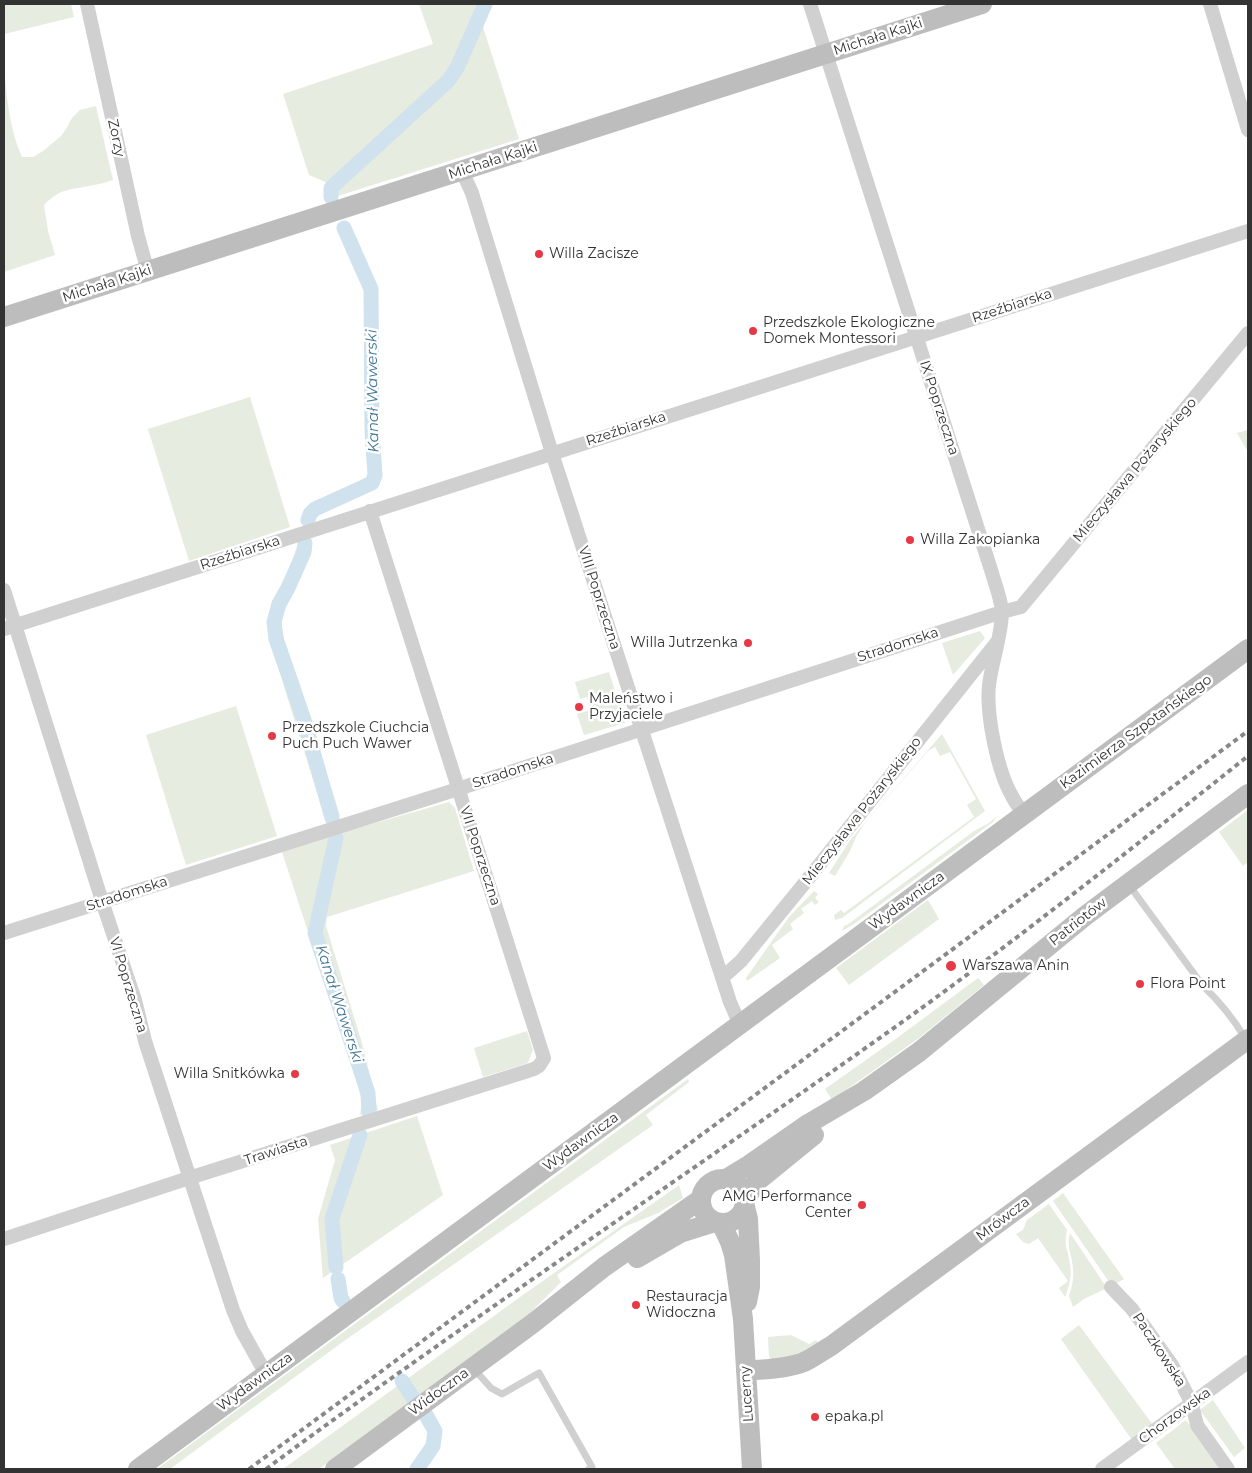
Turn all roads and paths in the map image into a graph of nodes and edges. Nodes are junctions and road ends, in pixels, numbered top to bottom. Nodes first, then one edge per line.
1 (87, 4) edge
2 (810, 4) edge
3 (982, 4) edge
4 (1210, 4) edge
5 (825, 54) junction
6 (1248, 130) edge
7 (462, 171) junction
8 (1248, 231) edge
9 (148, 272) junction
10 (4, 317) edge
11 (1248, 333) edge
12 (916, 337) junction
13 (552, 453) junction
14 (370, 511) junction
15 (4, 590) edge
16 (1021, 607) joint
17 (1002, 612) junction
18 (10, 627) edge
19 (998, 640) junction
20 (1248, 649) edge
21 (641, 729) junction
22 (458, 789) junction
23 (1248, 794) edge
24 (1025, 815) junction
25 (1128, 884) junction
26 (102, 901) junction
27 (4, 933) edge
28 (722, 978) junction
29 (740, 1025) junction
30 (1247, 1039) edge
31 (544, 1058) joint
32 (864, 1091) junction
33 (189, 1178) junction
34 (726, 1179) junction
35 (701, 1199) junction
36 (745, 1204) junction
37 (718, 1222) junction
38 (4, 1239) edge
39 (742, 1262) junction
40 (1111, 1287) dead end
41 (543, 1315) junction
42 (1248, 1362) edge
43 (472, 1368) junction
44 (746, 1371) junction
45 (266, 1374) junction
46 (1192, 1404) junction
47 (138, 1469) edge
48 (335, 1469) edge
49 (589, 1469) edge
50 (752, 1469) edge
51 (1102, 1469) edge
52 (1228, 1469) edge

1 - 9 street, Zorzy
2 - 5 street, IX Poprzeczna
3 - 5 main road, Michała Kajki
4 - 6 street
5 - 7 main road, Michała Kajki
5 - 12 street, IX Poprzeczna
7 - 9 main road, Michała Kajki
7 - 13 street, VIII Poprzeczna
8 - 12 street, Rzeźbiarska
9 - 10 main road, Michała Kajki
11 - 16 street, Mieczysława Pożaryskiego
12 - 13 street, Rzeźbiarska
12 - 17 street, IX Poprzeczna
13 - 14 street, Rzeźbiarska
13 - 21 street, VIII Poprzeczna
14 - 18 street, Rzeźbiarska
14 - 22 street, VII Poprzeczna
15 - 18 street, VI Poprzeczna
16 - 17 street, Stradomska
17 - 19 street, IX Poprzeczna
17 - 21 street, Stradomska
18 - 26 street, VI Poprzeczna
19 - 24 street, IX Poprzeczna
19 - 28 street, Mieczysława Pożaryskiego
20 - 24 main road, Kazimierza Szpotańskiego
21 - 22 street, Stradomska
21 - 28 street, VIII Poprzeczna
22 - 26 street, Stradomska
22 - 31 street, VII Poprzeczna
23 - 25 main road, Patriotów
24 - 29 main road, Wydawnicza
25 - 30 lane
25 - 32 main road, Patriotów
26 - 27 street, Stradomska
26 - 33 street, VI Poprzeczna
28 - 29 street, VIII Poprzeczna
29 - 45 main road, Wydawnicza
30 - 44 main road, Mrówcza
31 - 33 street, Trawiasta
32 - 34 main road, Patriotów
32 - 36 main road, Patriotów
33 - 38 street, Trawiasta
33 - 45 street, VI Poprzeczna
34 - 35 main road
34 - 36 main road
35 - 37 main road
35 - 41 main road, Widoczna
36 - 37 main road
36 - 39 main road, Lucerny
37 - 39 main road, Lucerny
37 - 41 main road, Widoczna
39 - 44 main road, Lucerny
40 - 46 street, Paczkowska
41 - 43 main road, Widoczna
42 - 46 street, Chorzowska
43 - 48 main road, Widoczna
43 - 49 lane
44 - 50 main road, Lucerny
45 - 47 main road, Wydawnicza
46 - 51 street, Chorzowska
46 - 52 street, Paczkowska

